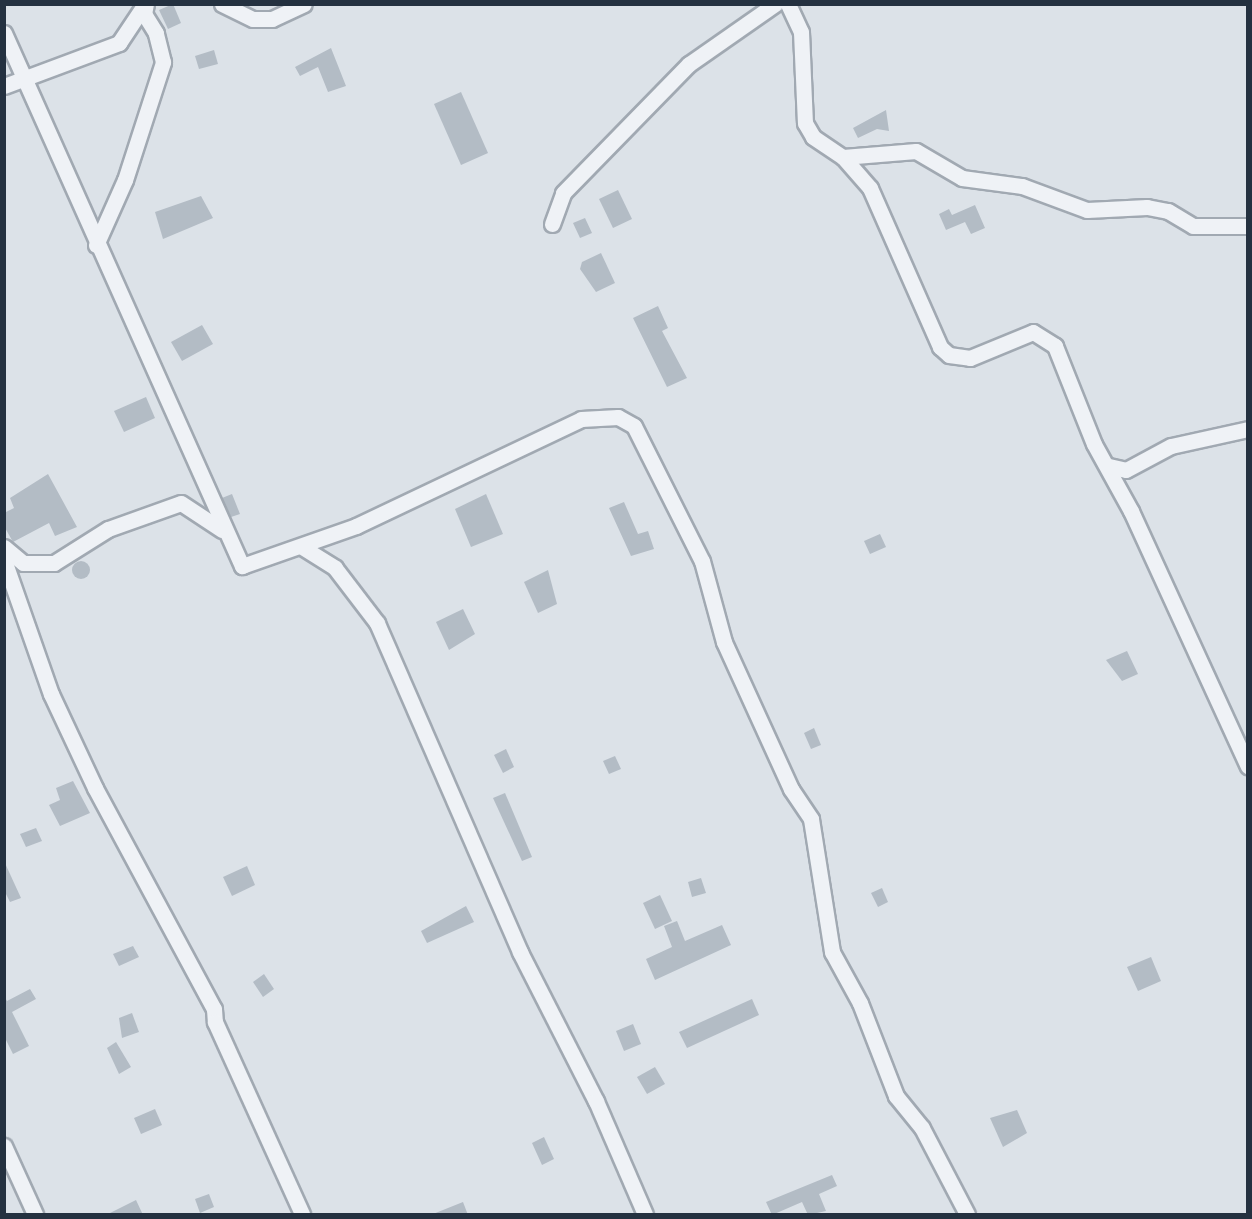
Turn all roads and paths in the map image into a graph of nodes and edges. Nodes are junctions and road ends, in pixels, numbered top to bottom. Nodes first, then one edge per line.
1 (145, 4) edge
2 (222, 4) edge
3 (304, 4) edge
4 (775, 4) edge
5 (788, 4) edge
6 (4, 33) edge
7 (24, 78) junction
8 (4, 86) edge
9 (843, 157) junction
10 (552, 224) dead end
11 (1248, 226) edge
12 (96, 245) junction
13 (1248, 429) edge
14 (1109, 466) junction
15 (222, 530) junction
16 (4, 547) edge
17 (302, 547) junction
18 (4, 560) edge
19 (1248, 767) edge
20 (4, 1146) edge
21 (35, 1215) edge
22 (302, 1215) edge
23 (645, 1215) edge
24 (967, 1215) edge

1 - 7 street
1 - 12 street
2 - 3 street
4 - 10 street
5 - 9 street
6 - 7 street
7 - 8 street
7 - 12 street
9 - 11 street
9 - 14 street
12 - 15 street
13 - 14 street
14 - 19 street
15 - 16 street
15 - 17 street
17 - 23 street
17 - 24 street
18 - 22 street
20 - 21 street

